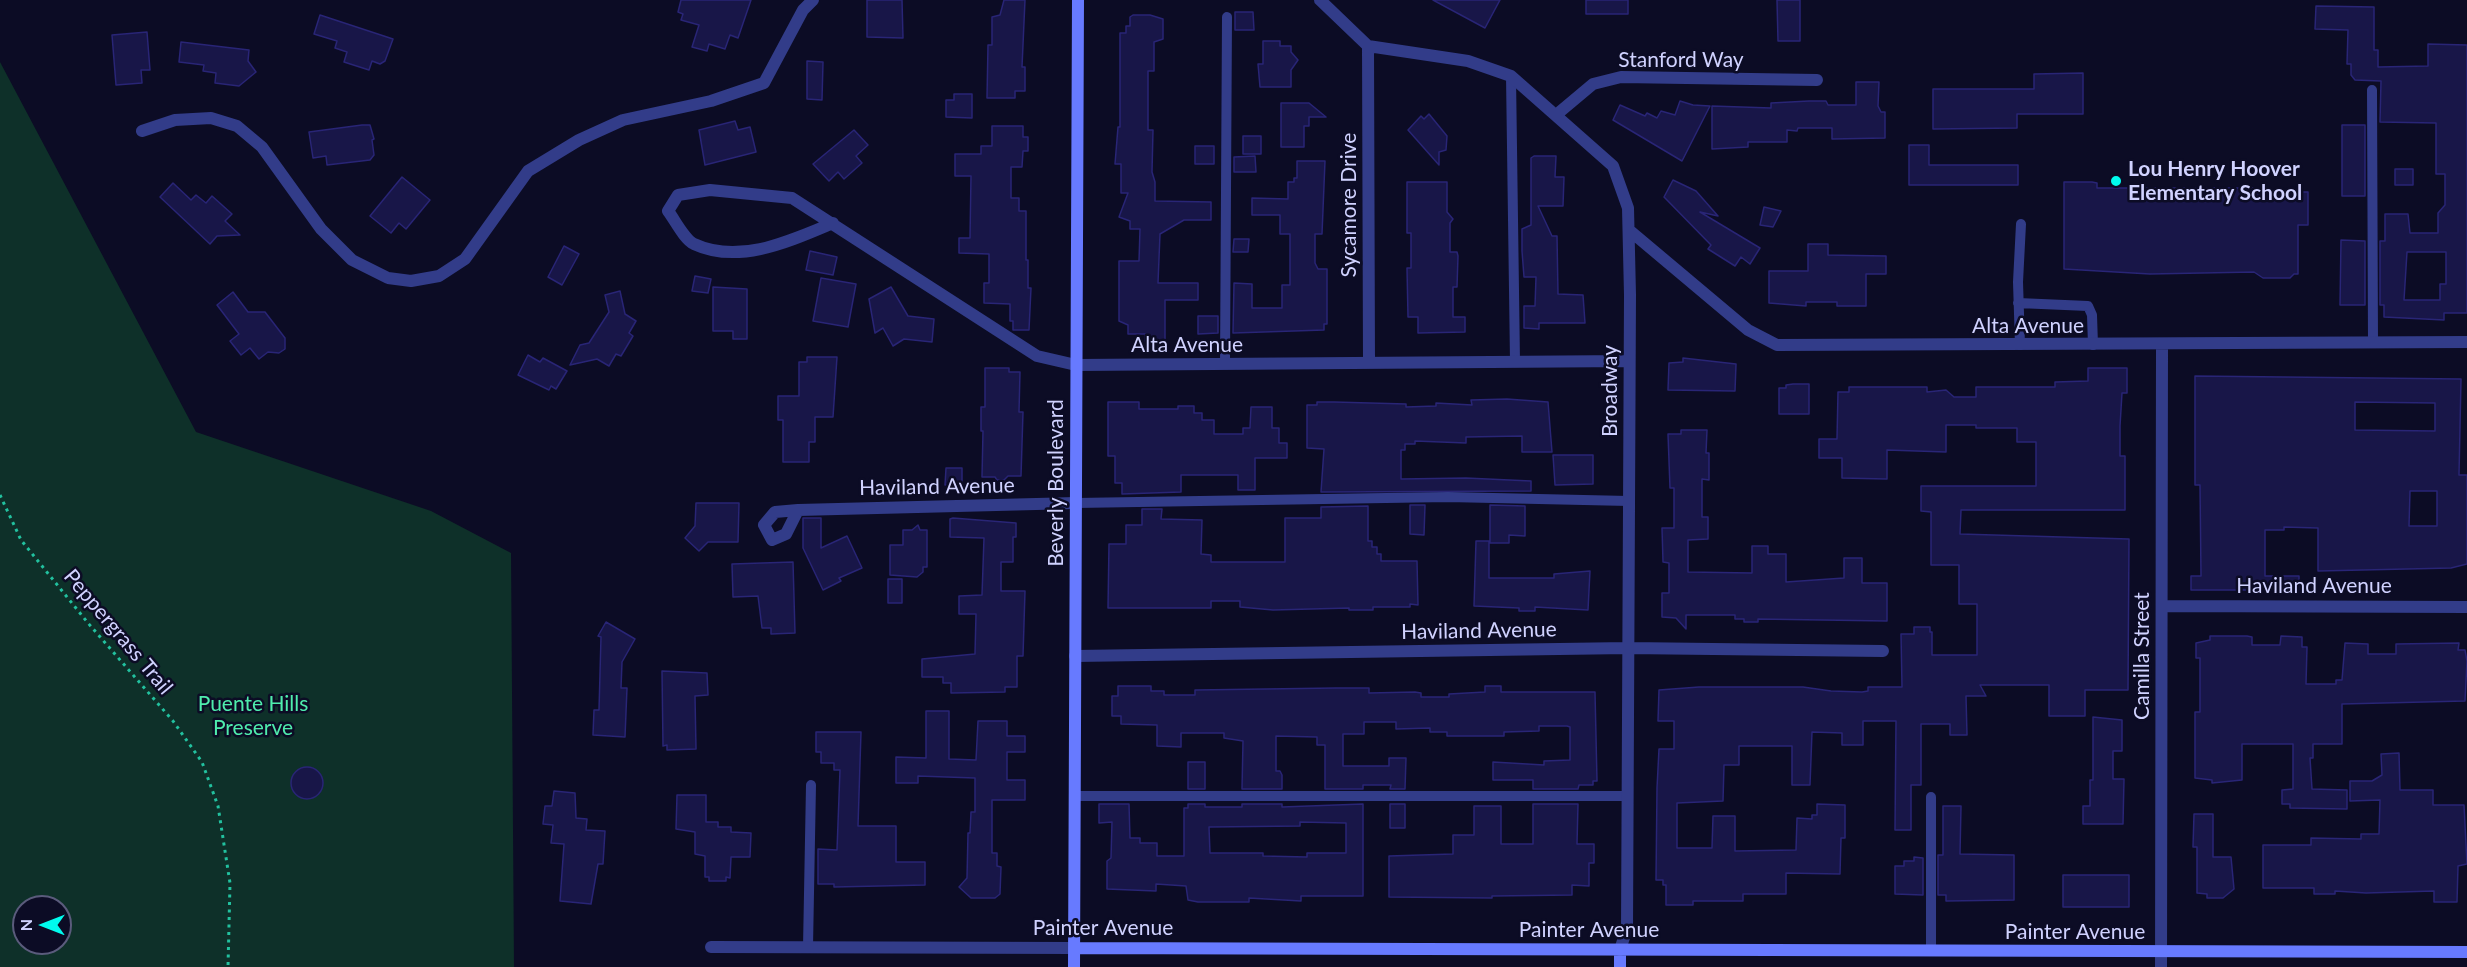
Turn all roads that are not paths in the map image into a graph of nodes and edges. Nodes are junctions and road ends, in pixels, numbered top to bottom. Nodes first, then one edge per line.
1 (813, 0) edge
2 (1078, 0) edge
3 (1320, 0) edge
4 (1227, 17) dead end
5 (1368, 46) junction
6 (1511, 76) junction
7 (1817, 80) dead end
8 (2372, 90) dead end
9 (1556, 115) junction
10 (142, 131) dead end
11 (833, 223) junction
12 (2020, 224) dead end
13 (1629, 230) junction
14 (2018, 303) junction
15 (2467, 342) edge
16 (2373, 343) junction
17 (2020, 345) junction
18 (2092, 345) junction
19 (2162, 345) junction
20 (1629, 361) junction
21 (1515, 362) junction
22 (1369, 363) junction
23 (1225, 364) junction
24 (1076, 365) junction
25 (1629, 501) junction
26 (1076, 503) junction
27 (798, 510) dead end
28 (2162, 606) junction
29 (2467, 607) edge
30 (1628, 648) junction
31 (1883, 651) dead end
32 (1075, 656) junction
33 (811, 785) dead end
34 (1075, 796) junction
35 (1627, 796) junction
36 (1931, 797) dead end
37 (711, 947) dead end
38 (808, 947) junction
39 (1074, 948) junction
40 (1620, 950) junction
41 (1931, 951) junction
42 (2161, 951) junction
43 (2467, 952) edge
44 (1074, 967) edge
45 (1620, 967) edge
46 (2161, 967) edge

1 - 10 street
2 - 24 street, Beverly Boulevard
3 - 5 street
4 - 23 lane
5 - 6 street, Broadway
5 - 22 street, Sycamore Drive
6 - 9 street, Broadway
6 - 21 lane
7 - 9 street, Stanford Way
8 - 16 lane
9 - 13 street, Broadway
11 - 11 street, Alta Avenue
11 - 24 street, Alta Avenue
12 - 14 lane
13 - 17 street, Alta Avenue
13 - 20 street, Broadway
14 - 17 lane
14 - 18 lane
15 - 16 street, Alta Avenue
16 - 19 street, Alta Avenue
17 - 18 street, Alta Avenue
18 - 19 street, Alta Avenue
19 - 28 street, Camilla Street
20 - 21 street, Alta Avenue
20 - 25 street, Broadway
21 - 22 street, Alta Avenue
22 - 23 street, Alta Avenue
23 - 24 street, Alta Avenue
24 - 26 street, Beverly Boulevard
25 - 26 lane
25 - 30 street, Broadway
26 - 27 street, Haviland Avenue
26 - 32 street, Beverly Boulevard
28 - 29 street, Haviland Avenue
28 - 42 street, Camilla Street
30 - 31 street, Haviland Avenue
30 - 32 street, Haviland Avenue
30 - 35 street, Broadway
32 - 34 street, Beverly Boulevard
33 - 38 lane
34 - 35 lane
34 - 39 street, Beverly Boulevard
35 - 40 street, Broadway
36 - 41 lane
37 - 38 street, Painter Avenue
38 - 39 street, Painter Avenue
39 - 40 street, Painter Avenue
39 - 44 street, Beverly Boulevard
40 - 41 street, Painter Avenue
40 - 45 street, Broadway
41 - 42 street, Painter Avenue
42 - 43 street, Painter Avenue
42 - 46 street, Camilla Street

